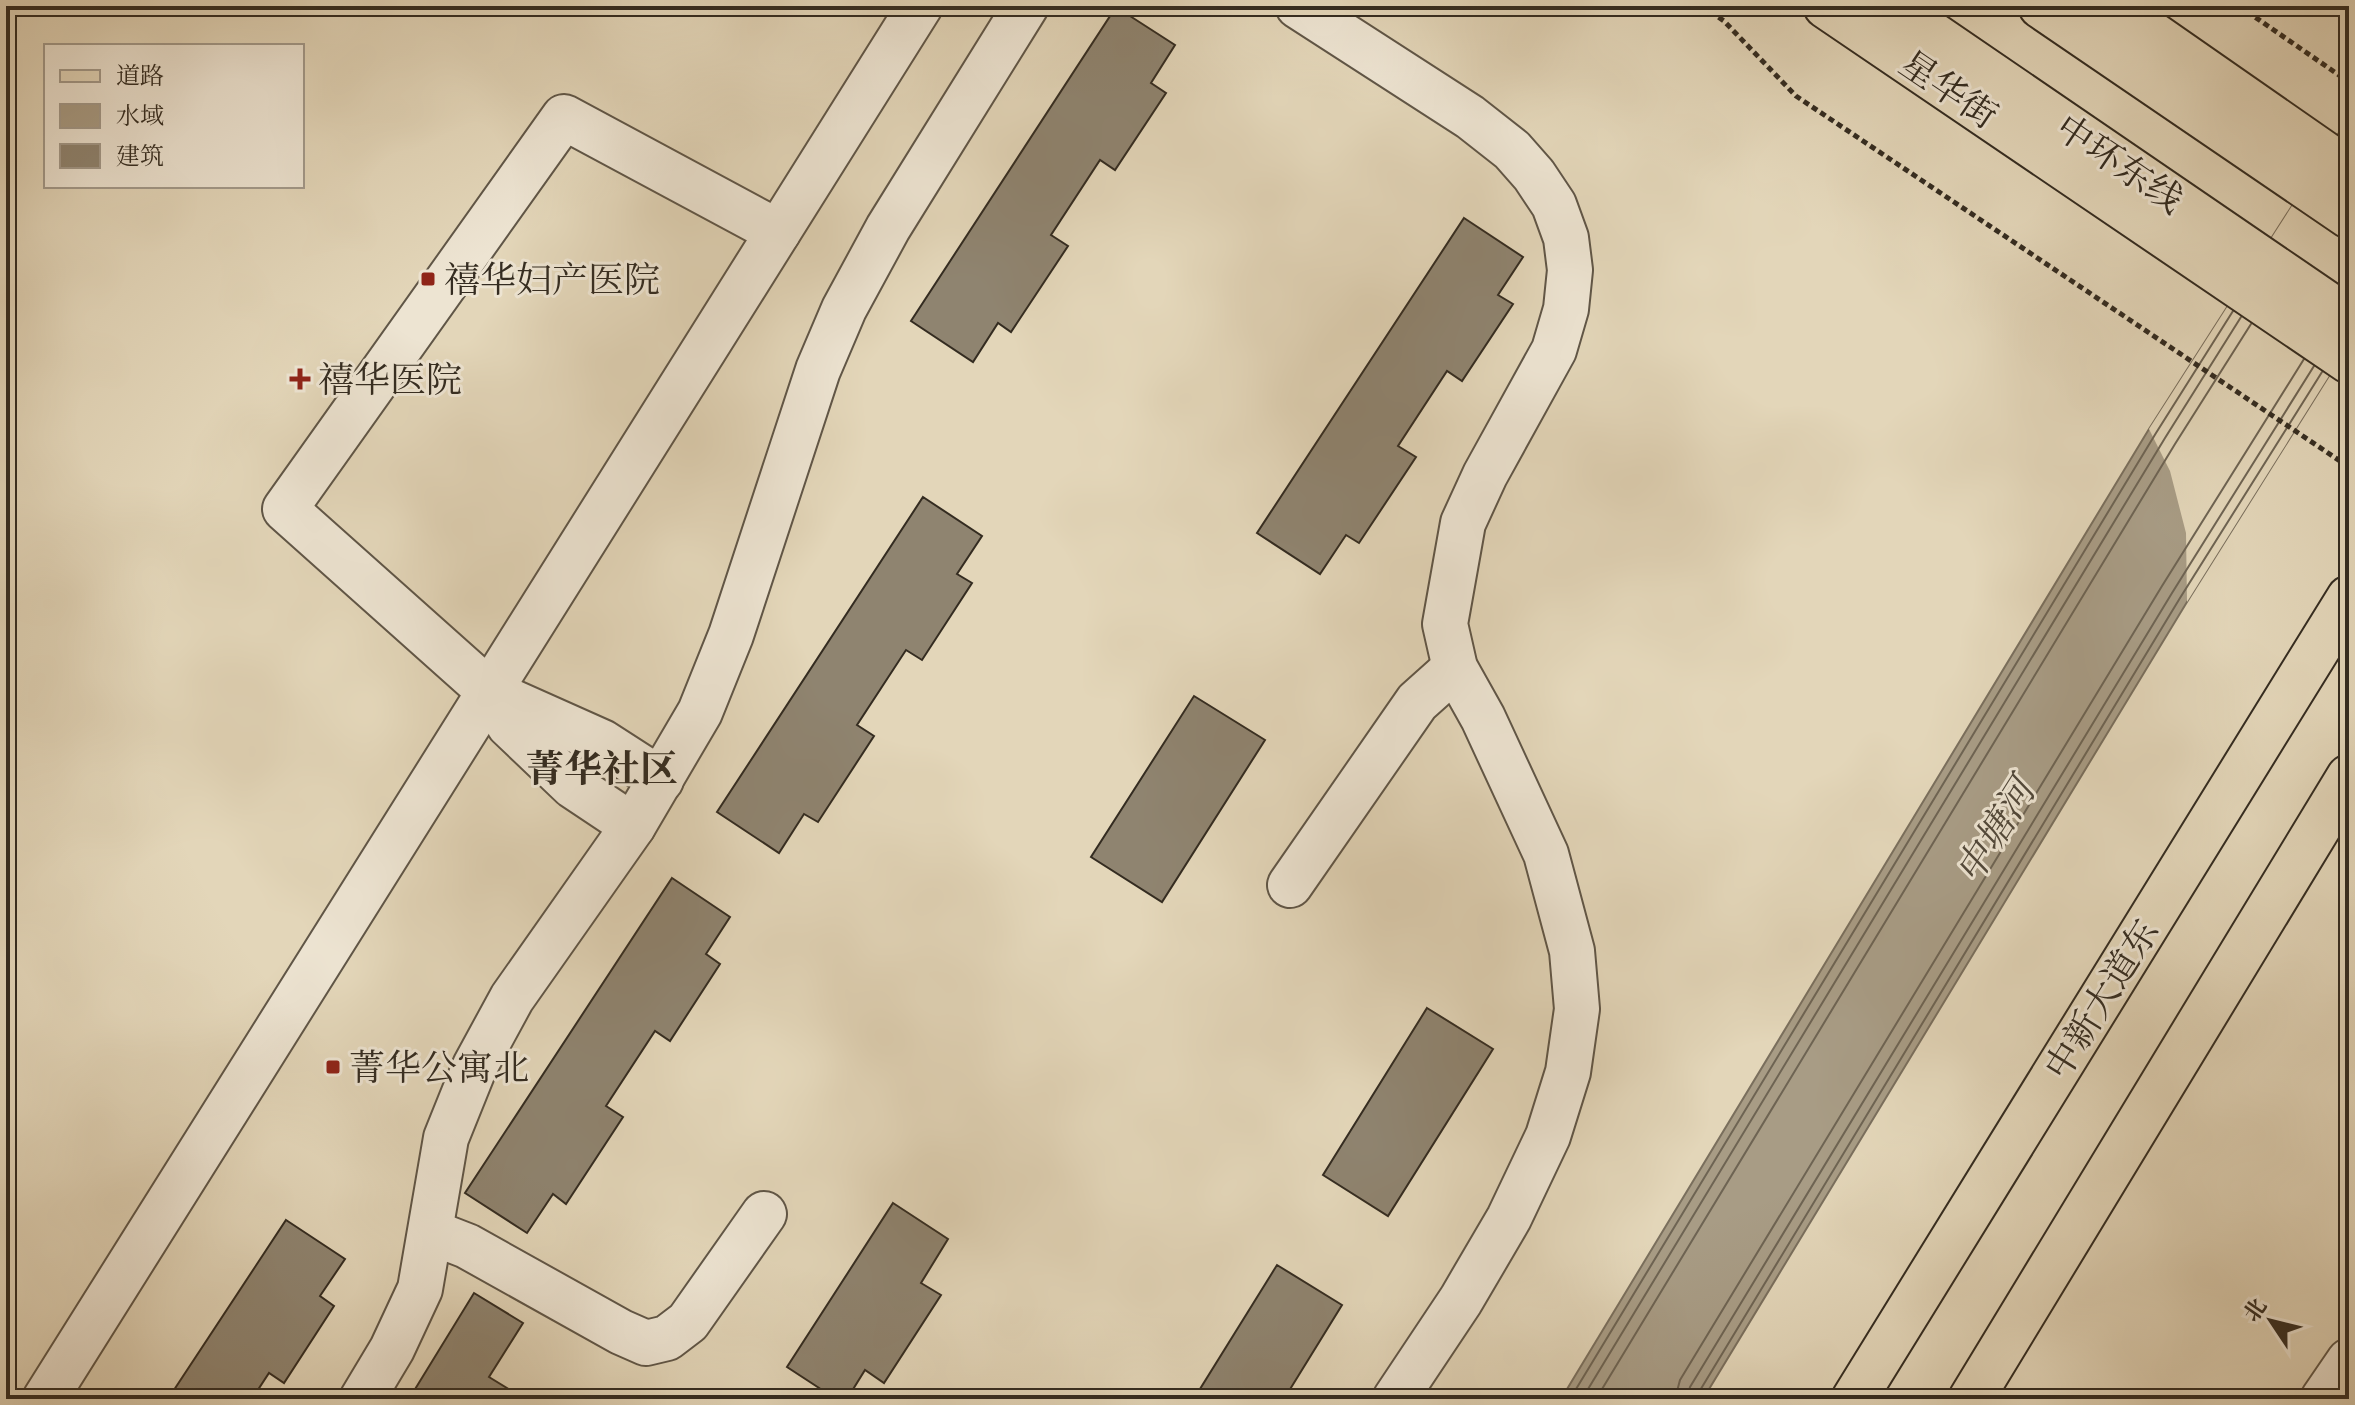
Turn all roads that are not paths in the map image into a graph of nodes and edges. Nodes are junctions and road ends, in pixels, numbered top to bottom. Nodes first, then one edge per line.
1 (920, 6) edge
2 (1026, 6) edge
3 (1298, 6) edge
4 (1826, 6) edge
5 (1891, 6) edge
6 (2041, 6) edge
7 (2112, 6) edge
8 (2337, 162) edge
9 (2349, 216) edge
10 (778, 232) junction
11 (2346, 346) edge
12 (2349, 598) edge
13 (1455, 668) junction
14 (490, 692) junction
15 (2349, 777) edge
16 (661, 780) junction
17 (633, 826) junction
18 (1290, 885) dead end
19 (764, 1214) dead end
20 (431, 1232) junction
21 (2349, 1361) edge
22 (45, 1399) edge
23 (362, 1399) edge
24 (1395, 1399) edge
25 (1854, 1399) edge
26 (1971, 1399) edge
27 (2323, 1399) edge

1 - 10 street
2 - 16 street
3 - 13 street
4 - 11 main road, 星华街
5 - 11 main road, 中环东线
6 - 9 main road
7 - 8 main road
10 - 14 street
10 - 14 street
12 - 25 main road, 中新大道东
13 - 18 street
13 - 24 street
14 - 16 street
14 - 17 street
14 - 22 street
15 - 26 main road
16 - 17 street
17 - 20 street
19 - 20 street
20 - 23 street
21 - 27 street

